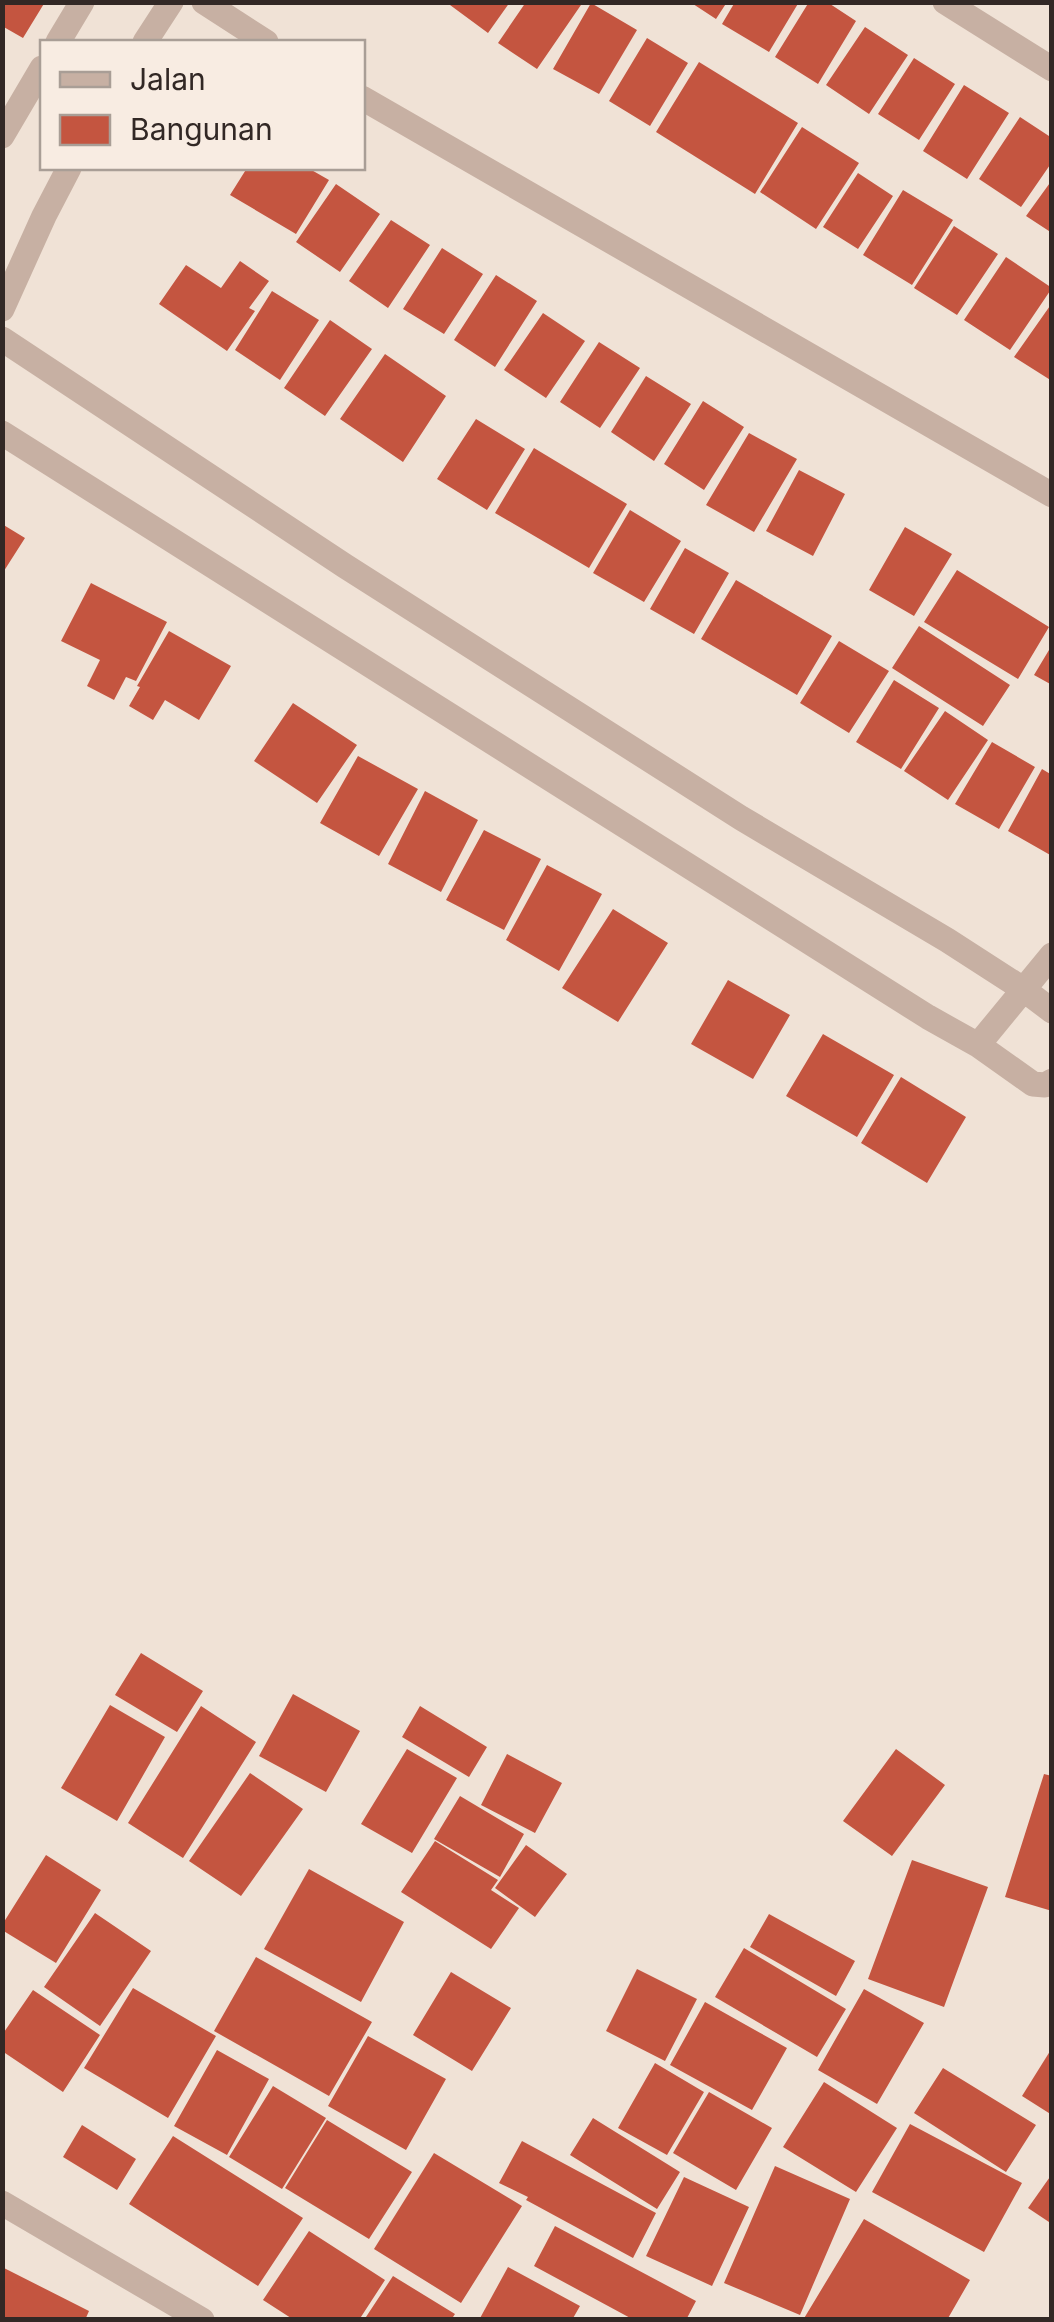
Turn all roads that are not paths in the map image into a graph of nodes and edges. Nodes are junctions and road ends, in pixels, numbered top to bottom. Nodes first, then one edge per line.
1 (82, 2) edge
2 (171, 2) edge
3 (204, 2) edge
4 (946, 2) edge
5 (59, 40) edge
6 (146, 40) edge
7 (263, 40) edge
8 (1052, 69) edge
9 (40, 71) edge
10 (365, 100) edge
11 (2, 136) edge
12 (68, 170) edge
13 (2, 309) edge
14 (2, 339) edge
15 (2, 433) edge
16 (1052, 496) edge
17 (1052, 955) edge
18 (1023, 989) junction
19 (1052, 1011) edge
20 (978, 1044) junction
21 (1052, 1082) edge
22 (2, 2203) edge
23 (202, 2320) edge

1 - 5 street
2 - 6 street
3 - 7 street
4 - 8 street
9 - 11 street
10 - 16 street
12 - 13 street
14 - 18 street
15 - 20 street
17 - 18 street
18 - 19 street
18 - 20 street
20 - 21 street
22 - 23 street

